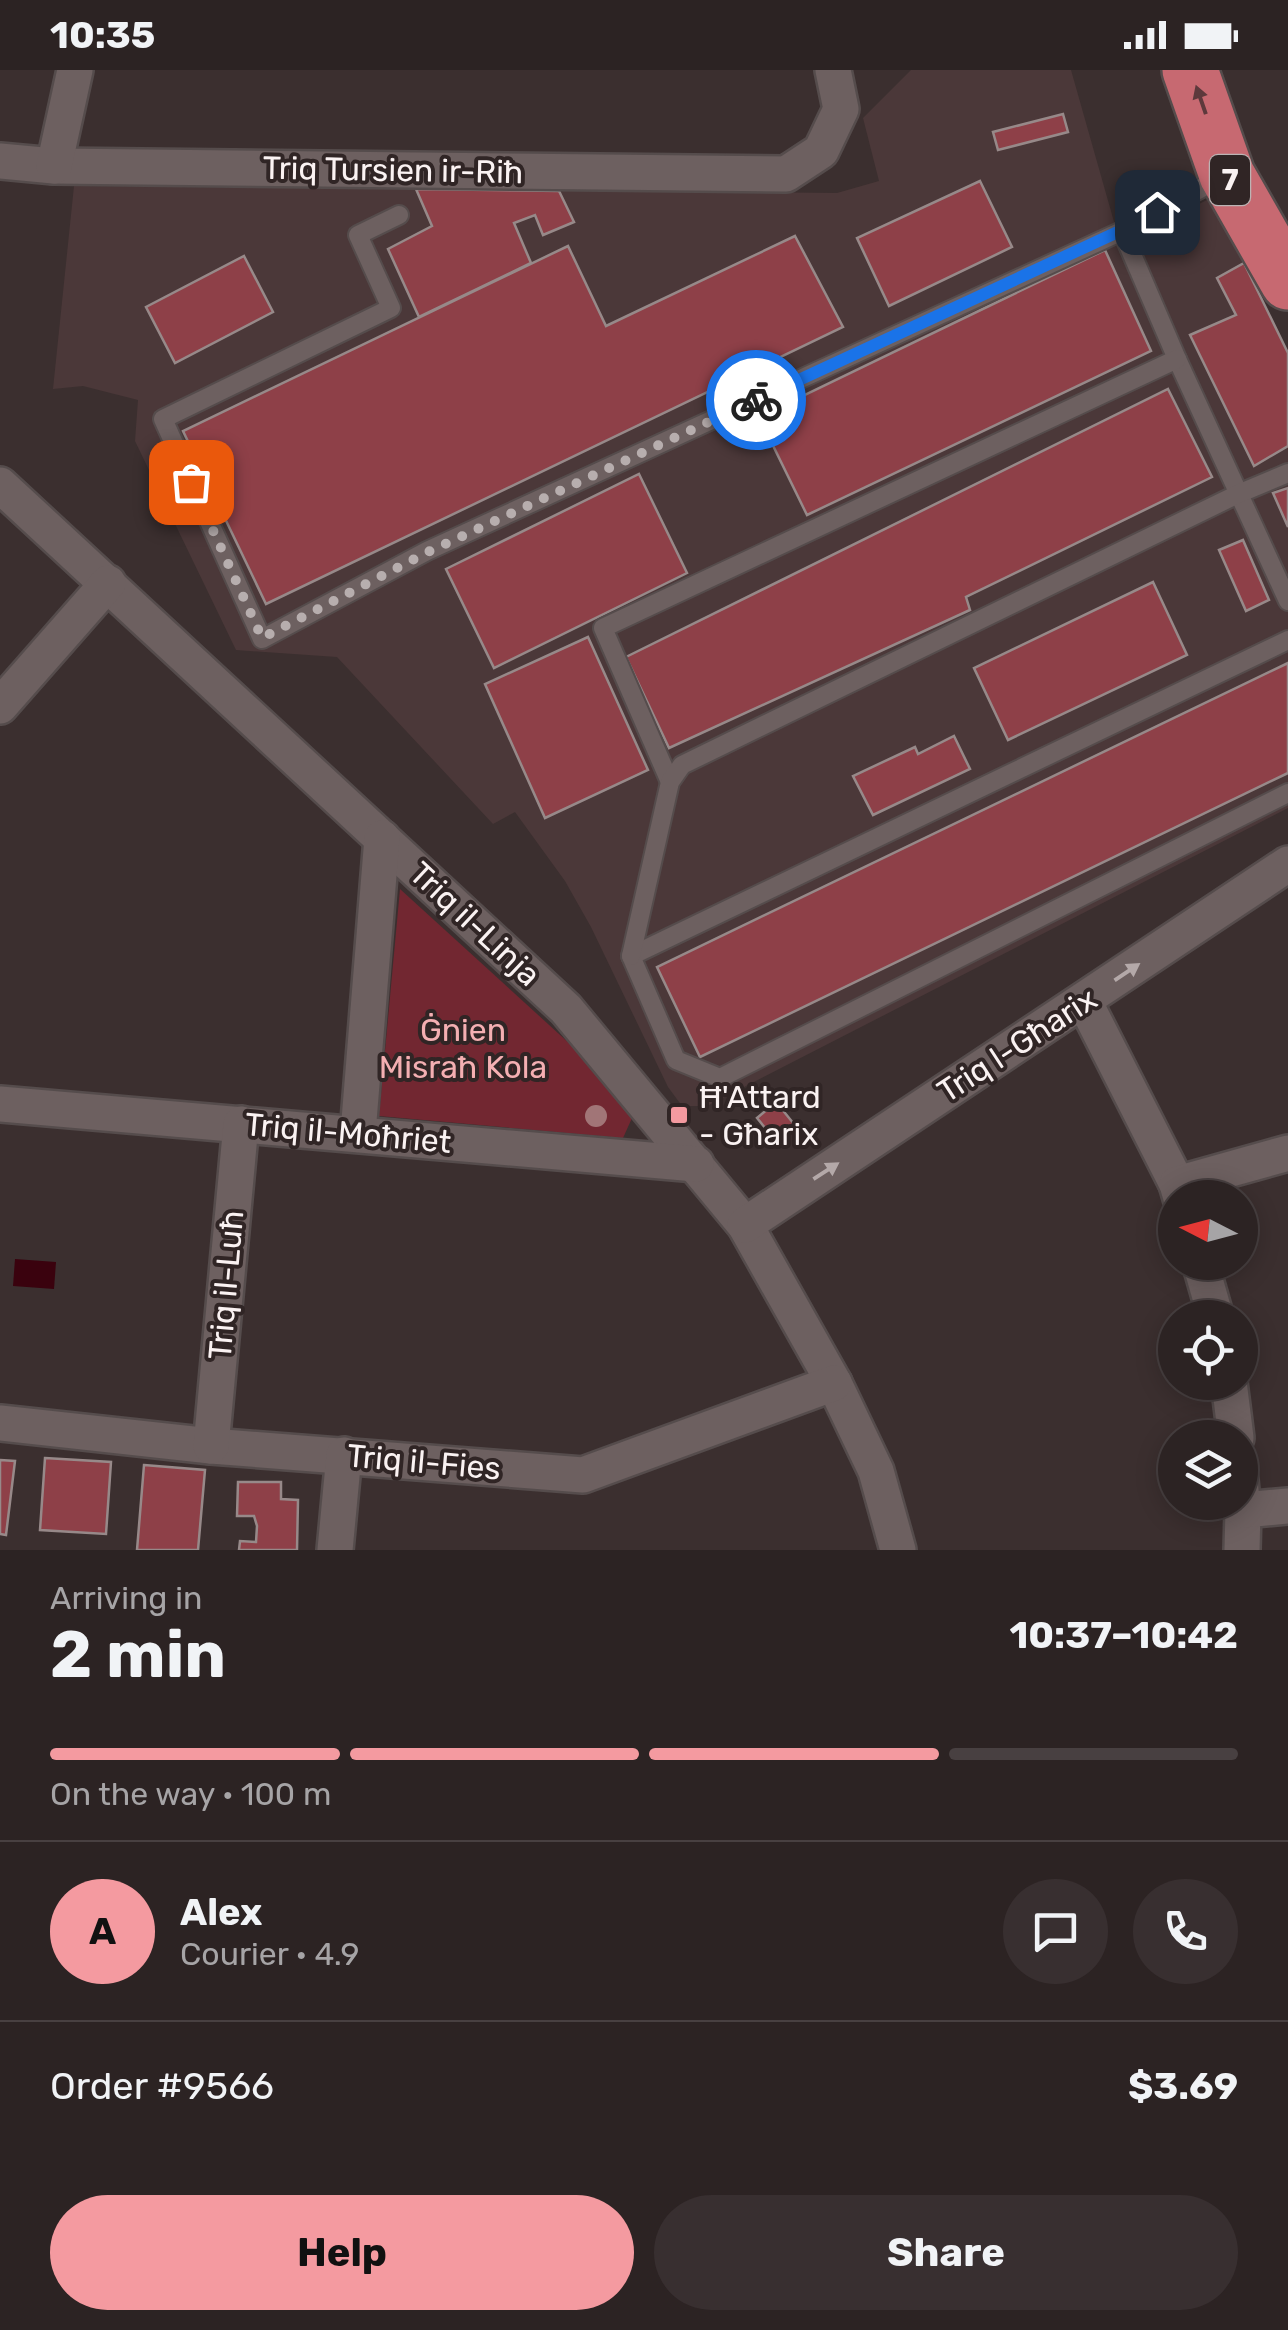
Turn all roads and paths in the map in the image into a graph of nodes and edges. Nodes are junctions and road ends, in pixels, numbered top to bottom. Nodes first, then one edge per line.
1 (75, 70) edge
2 (833, 70) edge
3 (1190, 70) edge
4 (0, 161) edge
5 (54, 166) junction
6 (1227, 175) junction
7 (399, 215) dead end
8 (1122, 230) junction
9 (1288, 282) edge
10 (1177, 359) junction
11 (1288, 473) edge
12 (0, 484) edge
13 (1238, 494) junction
14 (108, 584) junction
15 (1288, 601) edge
16 (1288, 640) edge
17 (0, 706) edge
18 (670, 782) junction
19 (1288, 793) edge
20 (382, 838) junction
21 (1288, 864) edge
22 (631, 956) junction
23 (1084, 1001) junction
24 (0, 1104) edge
25 (241, 1124) junction
26 (358, 1133) junction
27 (1288, 1154) edge
28 (696, 1164) junction
29 (1174, 1180) edge
30 (1211, 1180) edge
31 (745, 1224) junction
32 (834, 1383) junction
33 (0, 1423) edge
34 (211, 1446) junction
35 (344, 1455) junction
36 (1258, 1499) edge
37 (1288, 1506) edge
38 (1242, 1520) edge
39 (335, 1550) edge
40 (898, 1550) edge
41 (1242, 1550) edge

1 - 5 street
2 - 5 street, Triq Tursien ir-Riħ
6 -> 3 highway, 7
4 - 5 street, Triq Tursien ir-Riħ
6 - 8 lane
6 - 9 highway, 7
7 - 8 lane
8 - 10 lane
10 - 13 lane
10 - 18 lane
11 - 13 lane
12 - 14 street, Triq il-Linja
13 - 15 lane
13 - 18 lane
14 - 17 street
14 - 20 street, Triq il-Linja
16 - 22 lane
18 - 22 lane
19 - 22 lane
20 - 26 street
20 - 28 street, Triq il-Linja
23 -> 21 street, Triq l-Għarix
23 - 29 street
31 -> 23 street, Triq l-Għarix
24 - 25 street, Triq il-Moħriet
25 - 26 street, Triq il-Moħriet
25 - 34 street, Triq il-Luħ
26 - 28 street, Triq il-Moħriet
27 - 30 street
28 - 31 street, Triq il-Linja
31 - 32 street, Triq il-Linja
32 - 35 street, Triq il-Fies
32 - 40 street, Triq il-Linja
33 - 34 street, Triq il-Fies
34 - 35 street, Triq il-Fies
35 - 39 street
36 - 37 street
38 - 41 street

